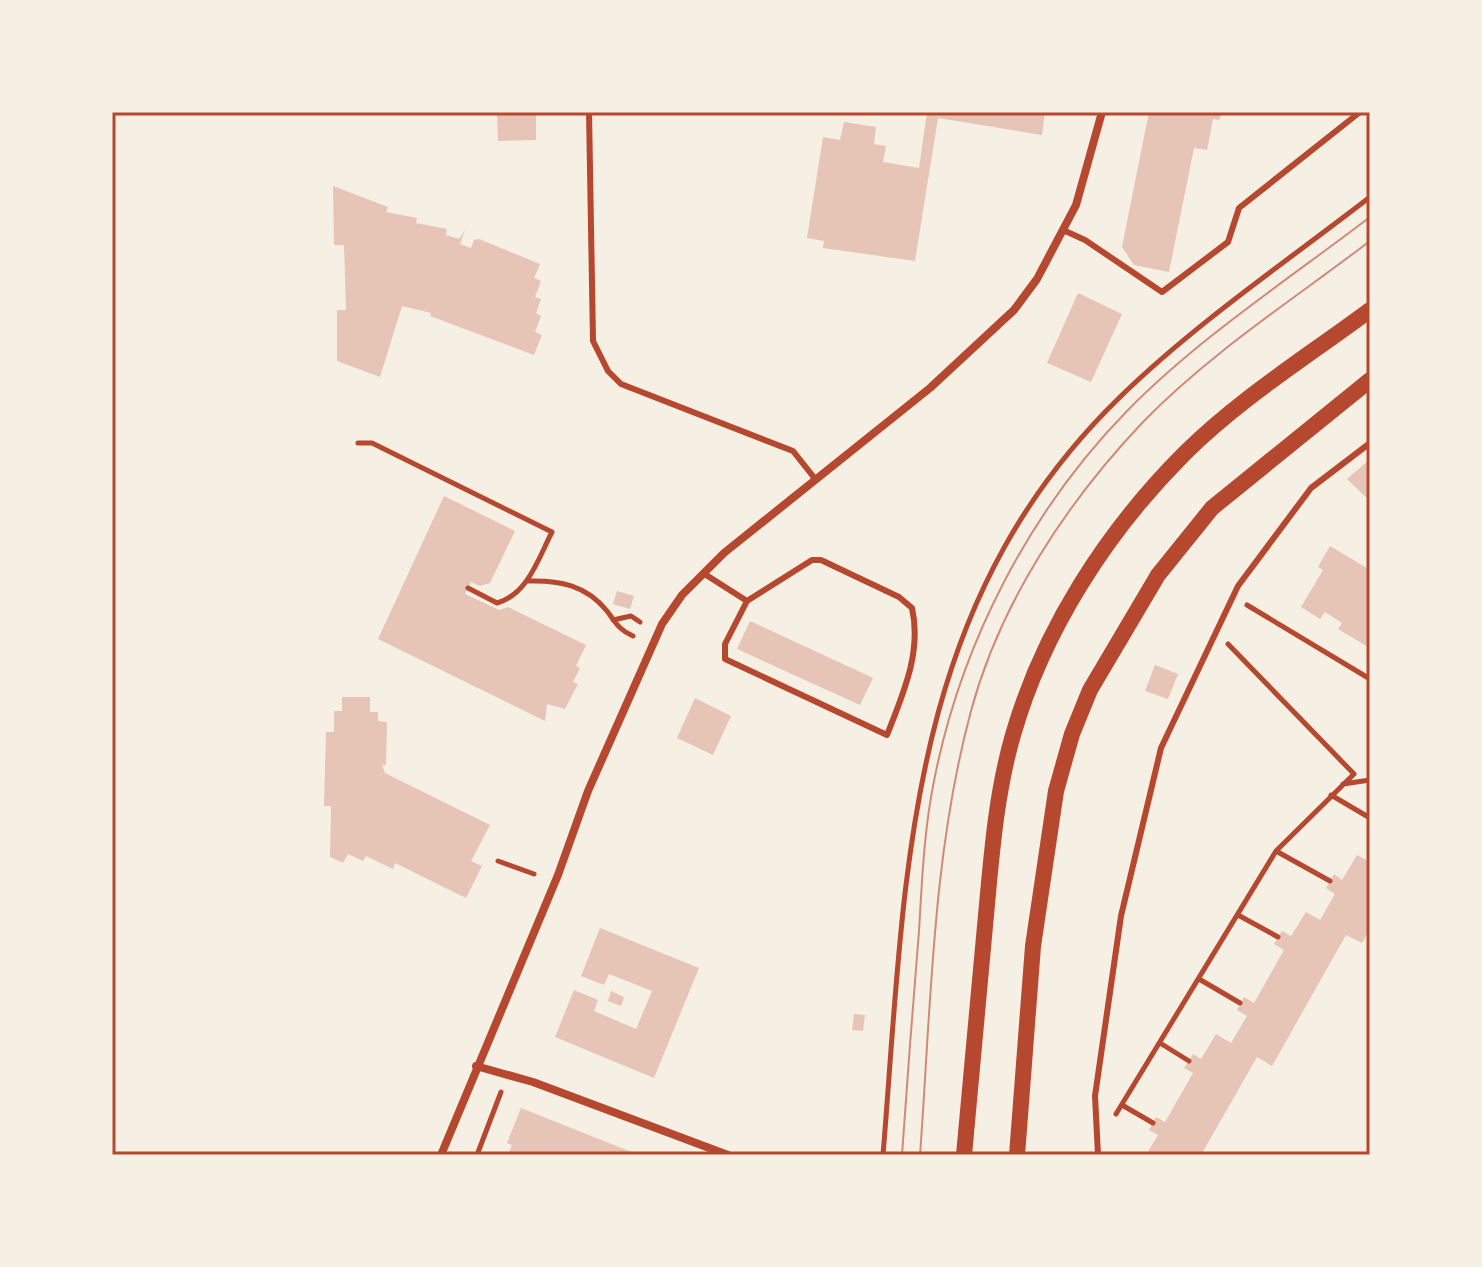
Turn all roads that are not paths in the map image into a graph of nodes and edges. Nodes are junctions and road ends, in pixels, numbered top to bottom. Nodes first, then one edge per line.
1 (589, 112) edge
2 (1102, 112) edge
3 (1360, 112) edge
4 (1063, 230) junction
5 (1370, 310) edge
6 (1370, 380) edge
7 (1370, 443) edge
8 (816, 480) junction
9 (703, 573) junction
10 (747, 601) junction
11 (476, 1066) junction
12 (441, 1155) edge
13 (728, 1155) edge
14 (964, 1155) edge
15 (1017, 1155) edge
16 (1098, 1155) edge

1 - 8 lane
2 - 4 street
3 - 4 lane
4 - 8 street
5 - 14 main road
6 - 15 main road
7 - 16 lane
8 - 9 street
9 - 10 lane
9 - 11 street
10 - 10 lane
11 - 12 street
11 - 13 street

